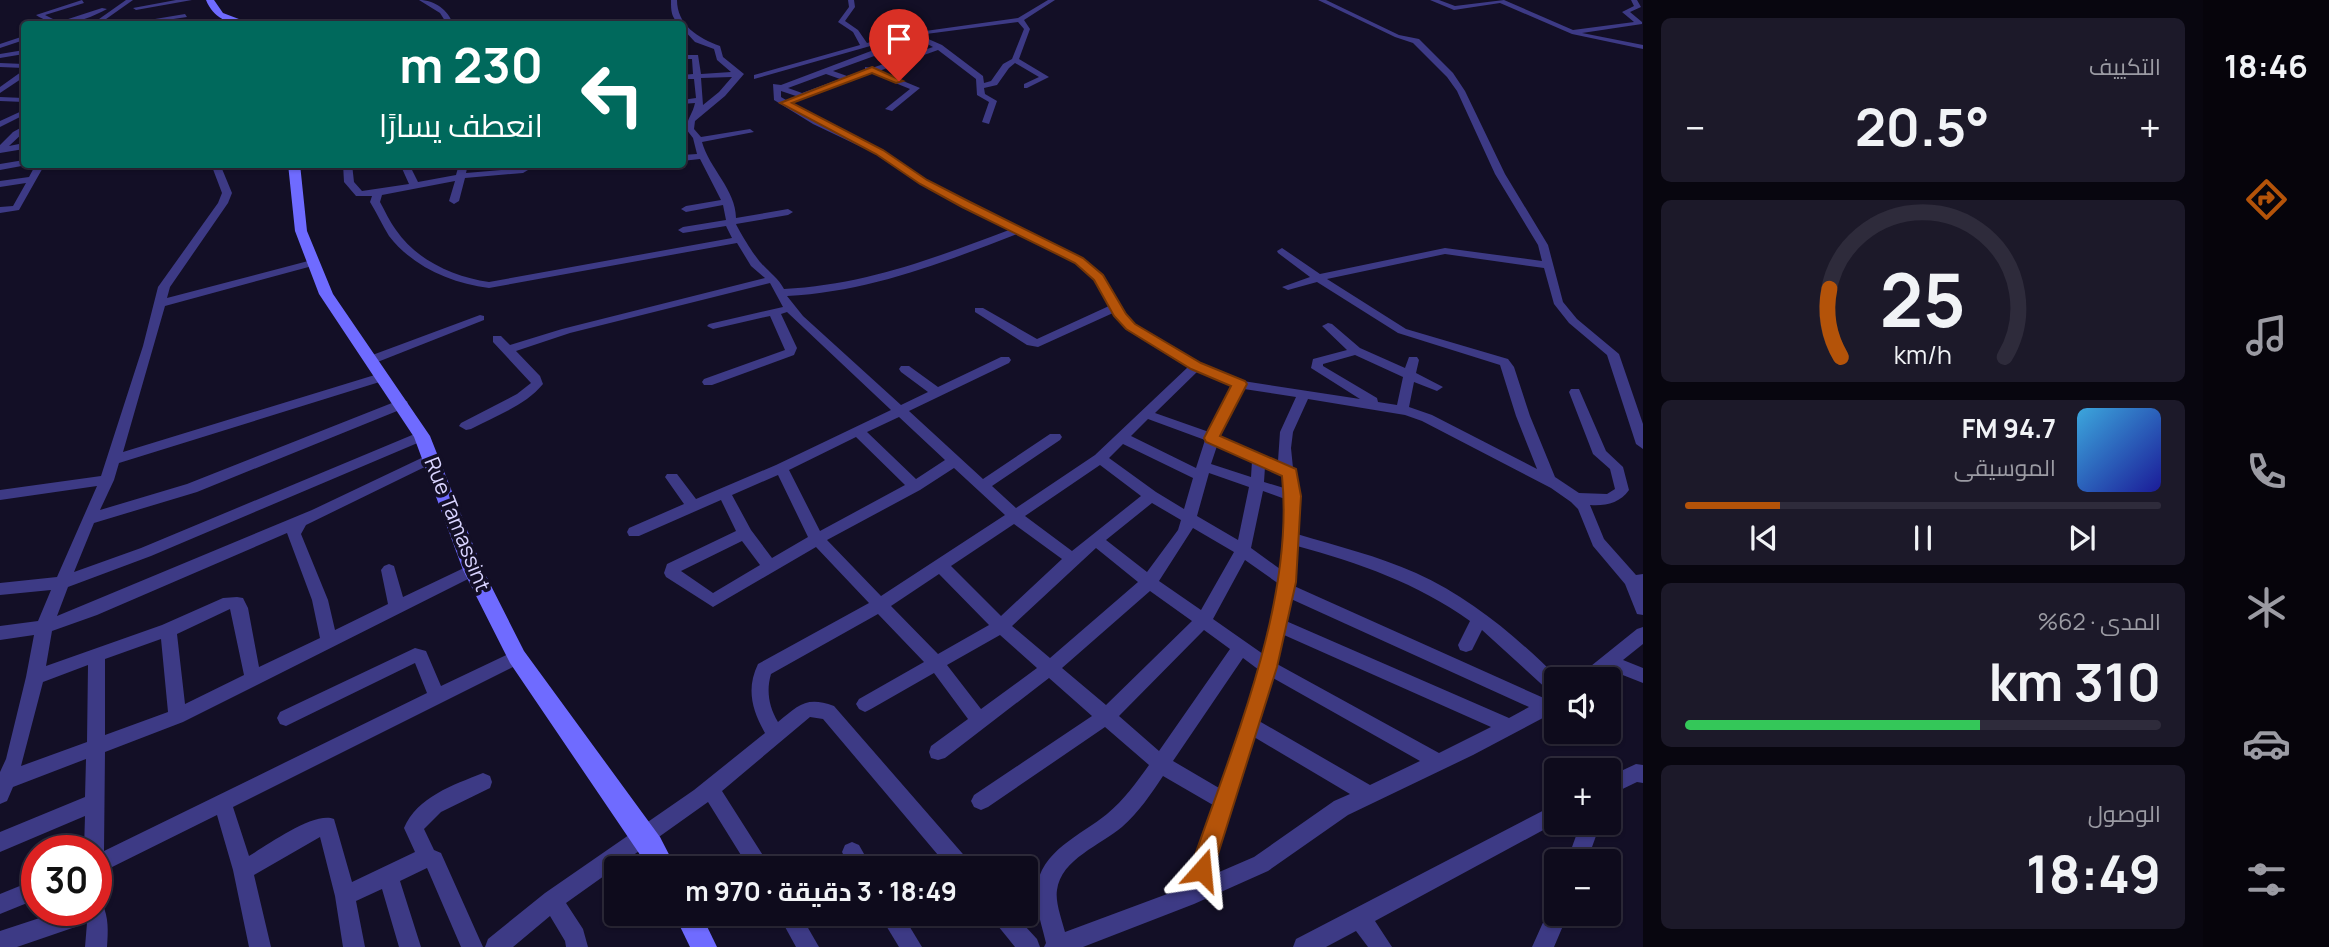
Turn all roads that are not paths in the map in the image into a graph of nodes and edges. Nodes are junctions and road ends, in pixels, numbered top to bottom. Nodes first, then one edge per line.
1 (141, 0) edge
2 (189, 0) edge
3 (210, 0) edge
4 (422, 0) edge
5 (674, 0) edge
6 (850, 0) edge
7 (1052, 0) edge
8 (1321, 0) edge
9 (1433, 0) edge
10 (1634, 0) edge
11 (78, 1) edge
12 (127, 2) edge
13 (162, 5) junction
14 (94, 6) junction
15 (136, 8) junction
16 (104, 9) junction
17 (114, 10) junction
18 (674, 13) junction
19 (185, 16) dead end
20 (1020, 20) junction
21 (48, 21) joint
22 (68, 21) edge
23 (99, 21) edge
24 (141, 21) edge
25 (170, 21) edge
26 (173, 21) edge
27 (237, 21) edge
28 (449, 21) edge
29 (670, 21) edge
30 (681, 21) edge
31 (686, 26) edge
32 (1574, 33) junction
33 (922, 36) junction
34 (21, 39) edge
35 (21, 43) edge
36 (864, 45) junction
37 (939, 47) junction
38 (1643, 47) edge
39 (21, 52) edge
40 (0, 56) edge
41 (686, 57) edge
42 (1015, 60) junction
43 (850, 61) junction
44 (0, 65) edge
45 (21, 66) edge
46 (872, 70) junction
47 (826, 71) junction
48 (737, 74) junction
49 (698, 75) junction
50 (21, 76) edge
51 (686, 76) edge
52 (757, 77) junction
53 (847, 79) junction
54 (0, 80) edge
55 (16, 80) junction
56 (981, 86) junction
57 (1027, 86) dead end
58 (780, 88) junction
59 (0, 91) edge
60 (802, 96) junction
61 (0, 99) edge
62 (21, 100) edge
63 (700, 100) junction
64 (686, 102) edge
65 (784, 103) junction
66 (889, 109) dead end
67 (0, 112) edge
68 (21, 112) edge
69 (21, 114) edge
70 (690, 117) edge
71 (986, 122) dead end
72 (0, 124) edge
73 (0, 132) edge
74 (21, 132) edge
75 (750, 132) dead end
76 (21, 133) edge
77 (698, 140) junction
78 (21, 146) edge
79 (0, 150) edge
80 (703, 156) junction
81 (686, 158) edge
82 (21, 164) edge
83 (0, 167) edge
84 (39, 168) edge
85 (220, 168) edge
86 (294, 168) edge
87 (347, 168) edge
88 (406, 168) edge
89 (463, 168) edge
90 (523, 170) dead end
91 (461, 176) junction
92 (34, 178) junction
93 (0, 184) edge
94 (415, 186) junction
95 (378, 193) junction
96 (454, 201) dead end
97 (727, 202) junction
98 (686, 209) dead end
99 (0, 210) edge
100 (788, 212) dead end
101 (731, 221) junction
102 (1017, 229) junction
103 (682, 230) dead end
104 (739, 240) junction
105 (1282, 251) dead end
106 (312, 263) junction
107 (1549, 265) junction
108 (1318, 278) junction
109 (773, 279) junction
110 (1288, 287) dead end
111 (780, 293) junction
112 (159, 304) junction
113 (1116, 307) junction
114 (791, 309) junction
115 (979, 310) dead end
116 (774, 312) junction
117 (480, 318) dead end
118 (713, 326) dead end
119 (1328, 327) dead end
120 (497, 339) dead end
121 (508, 350) junction
122 (1356, 351) junction
123 (1005, 359) dead end
124 (371, 360) junction
125 (1413, 360) dead end
126 (1196, 366) junction
127 (905, 369) dead end
128 (1409, 376) junction
129 (382, 377) junction
130 (708, 382) dead end
131 (1240, 384) junction
132 (1437, 387) dead end
133 (1575, 392) dead end
134 (937, 393) junction
135 (1303, 396) junction
136 (402, 404) junction
137 (1379, 406) junction
138 (1402, 410) junction
139 (900, 412) junction
140 (1145, 414) junction
141 (466, 426) dead end
142 (858, 431) junction
143 (422, 436) junction
144 (1055, 437) dead end
145 (1121, 438) junction
146 (1212, 438) junction
147 (1643, 444) edge
148 (432, 458) junction
149 (1100, 458) junction
150 (1259, 458) junction
151 (112, 460) junction
152 (954, 461) junction
153 (781, 468) junction
154 (1201, 470) junction
155 (1286, 470) junction
156 (672, 477) dead end
157 (107, 480) junction
158 (1549, 480) junction
159 (1257, 485) junction
160 (915, 486) junction
161 (982, 486) junction
162 (724, 493) junction
163 (0, 495) edge
164 (1151, 496) junction
165 (1292, 496) junction
166 (1576, 498) junction
167 (693, 506) junction
168 (1016, 517) junction
169 (88, 519) junction
170 (1188, 519) junction
171 (301, 520) junction
172 (634, 531) dead end
173 (745, 533) junction
174 (1290, 538) junction
175 (817, 539) junction
176 (1097, 541) junction
177 (1243, 550) junction
178 (1072, 559) junction
179 (940, 565) junction
180 (769, 567) junction
181 (389, 570) dead end
182 (473, 570) junction
183 (1638, 580) edge
184 (64, 582) junction
185 (1149, 582) junction
186 (1286, 586) junction
187 (0, 589) edge
188 (880, 605) junction
189 (397, 608) junction
190 (1643, 609) edge
191 (1479, 619) junction
192 (1203, 621) junction
193 (1276, 624) junction
194 (44, 626) junction
195 (1001, 626) junction
196 (168, 629) junction
197 (0, 633) edge
198 (1643, 634) edge
199 (330, 641) junction
200 (1466, 645) dead end
201 (1241, 648) junction
202 (97, 654) junction
203 (517, 657) junction
204 (935, 662) junction
205 (1609, 662) junction
206 (1051, 667) junction
207 (1268, 667) junction
208 (1603, 667) edge
209 (1544, 675) edge
210 (1643, 676) edge
211 (35, 677) junction
212 (253, 680) junction
213 (437, 696) junction
214 (1544, 701) edge
215 (865, 704) dead end
216 (1544, 708) edge
217 (177, 716) junction
218 (1107, 716) junction
219 (286, 718) dead end
220 (980, 721) junction
221 (1249, 724) junction
222 (1509, 726) junction
223 (776, 735) junction
224 (98, 746) junction
225 (938, 752) dead end
226 (7, 761) edge
227 (1437, 761) junction
228 (1162, 765) junction
229 (1643, 774) edge
230 (1621, 780) edge
231 (483, 782) dead end
232 (4, 788) edge
233 (710, 789) junction
234 (1369, 795) junction
235 (222, 801) junction
236 (981, 801) dead end
237 (1224, 801) junction
238 (95, 802) junction
239 (1544, 820) edge
240 (94, 835) edge
241 (643, 835) junction
242 (0, 842) edge
243 (656, 856) edge
244 (753, 856) edge
245 (952, 856) edge
246 (112, 857) edge
247 (427, 857) junction
248 (243, 870) junction
249 (388, 875) junction
250 (1194, 894) junction
251 (21, 895) edge
252 (345, 897) junction
253 (552, 900) junction
254 (0, 904) edge
255 (1361, 919) junction
256 (693, 926) edge
257 (796, 926) edge
258 (898, 926) edge
259 (1011, 926) edge
260 (1552, 926) edge
261 (0, 942) edge
262 (1056, 946) edge
263 (96, 947) edge
264 (260, 947) edge
265 (354, 947) edge
266 (410, 947) edge
267 (472, 947) edge
268 (496, 947) edge
269 (577, 947) edge
270 (704, 947) edge
271 (808, 947) edge
272 (911, 947) edge
273 (1029, 947) edge
274 (1304, 947) edge
275 (1381, 947) edge
276 (1543, 947) edge

1 - 12 street
2 - 13 street
3 - 27 main road
4 - 28 street
5 - 18 street
6 - 36 street
7 - 20 street
8 - 107 street
9 - 32 street
10 - 32 street
11 - 14 street
11 - 21 street
12 - 15 street
12 - 17 street
13 - 15 street
13 - 25 street
14 - 16 street
14 - 21 street
15 - 24 street
16 - 17 street
16 - 22 street
17 - 23 street
18 - 29 street
18 - 30 street
19 - 26 street
20 - 33 street
20 - 42 street
31 - 48 street
32 - 38 street
33 - 36 street
33 - 37 street
33 - 43 street
34 - 35 street
36 - 52 street
37 - 46 street
37 - 56 street
39 - 40 street
41 - 49 street
42 - 56 street
42 - 57 street
43 - 46 street
43 - 47 street
44 - 45 street
46 - 53 street
46 - 66 street
47 - 53 street
47 - 58 street
48 - 49 street
48 - 52 street
48 - 70 street
49 - 51 street
49 - 63 street
50 - 55 street
52 - 58 street
53 - 60 street
54 - 55 street
55 - 59 street
56 - 71 street
58 - 60 street
58 - 65 street
60 - 65 street
61 - 62 street
63 - 64 street
63 - 70 street
65 - 102 street
67 - 68 street
69 - 72 street
70 - 77 street
73 - 74 street
75 - 77 street
76 - 79 street
77 - 80 street
78 - 79 street
80 - 81 street
80 - 97 street
82 - 83 street
84 - 92 street
85 - 112 street
86 - 106 main road, Rue Tamassint
87 - 95 street
88 - 94 street
89 - 91 street
90 - 91 street
91 - 94 street
91 - 96 street
92 - 93 street
92 - 99 street
94 - 95 street
95 - 104 street
97 - 98 street
97 - 101 street
100 - 101 street
101 - 103 street
101 - 104 street
102 - 111 street
102 - 113 street
104 - 109 street
105 - 108 street
106 - 112 street
106 - 124 main road, Rue Tamassint
107 - 108 street
107 - 147 street
108 - 110 street
108 - 158 street
109 - 111 street
109 - 121 street
111 - 114 street
112 - 151 street
113 - 115 street
113 - 126 street
114 - 116 street
114 - 139 street
116 - 118 street
116 - 130 street
117 - 124 street
119 - 122 street
120 - 121 street
121 - 141 street
122 - 128 street
122 - 137 street
123 - 134 street
124 - 129 main road, Rue Tamassint
125 - 128 street
126 - 131 street
126 - 140 street
127 - 134 street
128 - 132 street
128 - 138 street
129 - 136 main road, Rue Tamassint
129 - 151 street
131 - 135 street
131 - 146 street
133 - 166 street
134 - 139 street
135 - 137 street
135 - 155 street
136 - 143 main road, Rue Tamassint
136 - 169 street
137 - 138 street
138 - 158 street
139 - 142 street
139 - 152 street
140 - 145 street
140 - 146 street
142 - 153 street
142 - 160 street
143 - 148 main road, Rue Tamassint
143 - 184 street
144 - 161 street
145 - 149 street
145 - 154 street
146 - 150 street
146 - 154 street
148 - 171 street
148 - 182 main road, Rue Tamassint
149 - 164 street
149 - 168 street
150 - 155 street
150 - 159 street
151 - 157 street
152 - 160 street
152 - 161 street
153 - 162 street
153 - 175 street
154 - 159 street
154 - 170 street
155 - 165 street
156 - 167 street
157 - 163 street
157 - 169 street
158 - 166 street
159 - 165 street
159 - 177 street
160 - 175 street
161 - 168 street
162 - 167 street
162 - 173 street
164 - 170 street
164 - 176 street
165 - 174 street
166 - 183 street
167 - 172 street
168 - 178 street
168 - 179 street
169 - 184 street
170 - 177 street
170 - 185 street
171 - 194 street
171 - 199 street
173 - 180 street
173 - 180 street
174 - 186 street
174 - 191 street
175 - 180 street
175 - 188 street
176 - 178 street
176 - 185 street
177 - 186 street
177 - 192 street
178 - 195 street
179 - 188 street
179 - 195 street
181 - 189 street
182 - 189 street
182 - 203 main road, Rue Tamassint
183 - 190 street
184 - 187 street
184 - 194 street
185 - 192 street
185 - 206 street
186 - 193 street
186 - 214 street
188 - 204 street
188 - 223 street
189 - 199 street
191 - 200 street
191 - 209 street
192 - 201 street
192 - 218 street
193 - 207 street
193 - 222 street
194 - 197 street
194 - 211 street
195 - 204 street
195 - 206 street
196 - 202 street
196 - 212 street
196 - 217 street
198 - 205 street
199 - 212 street
201 - 207 street
201 - 228 street
202 - 211 street
202 - 224 street
203 - 213 street
203 - 241 main road, Rue Tamassint
204 - 215 street
204 - 220 street
205 - 208 street
205 - 210 street
206 - 218 street
206 - 220 street
207 - 221 street
207 - 227 street
211 - 226 street
212 - 217 street
213 - 219 street
213 - 235 street
216 - 222 street
217 - 224 street
218 - 228 street
218 - 236 street
220 - 225 street
221 - 234 street
221 - 237 street
222 - 227 street
223 - 233 street
223 - 245 street
224 - 232 street
224 - 238 street
226 - 232 street
227 - 234 street
228 - 237 street
228 - 262 street
229 - 230 street
231 - 247 street
233 - 241 street
233 - 244 street
234 - 250 street
235 - 246 street
235 - 248 street
237 - 250 street
238 - 240 street
238 - 242 street
239 - 255 street
241 - 243 main road, Rue Tamassint
241 - 253 street
247 - 249 street
247 - 267 street
248 - 252 street
248 - 264 street
249 - 252 street
249 - 266 street
250 - 262 street
251 - 254 street
252 - 265 street
253 - 268 street
253 - 269 street
255 - 274 street
255 - 275 street
256 - 270 main road
257 - 271 street
258 - 272 street
259 - 273 street
260 - 276 street
261 - 263 street

